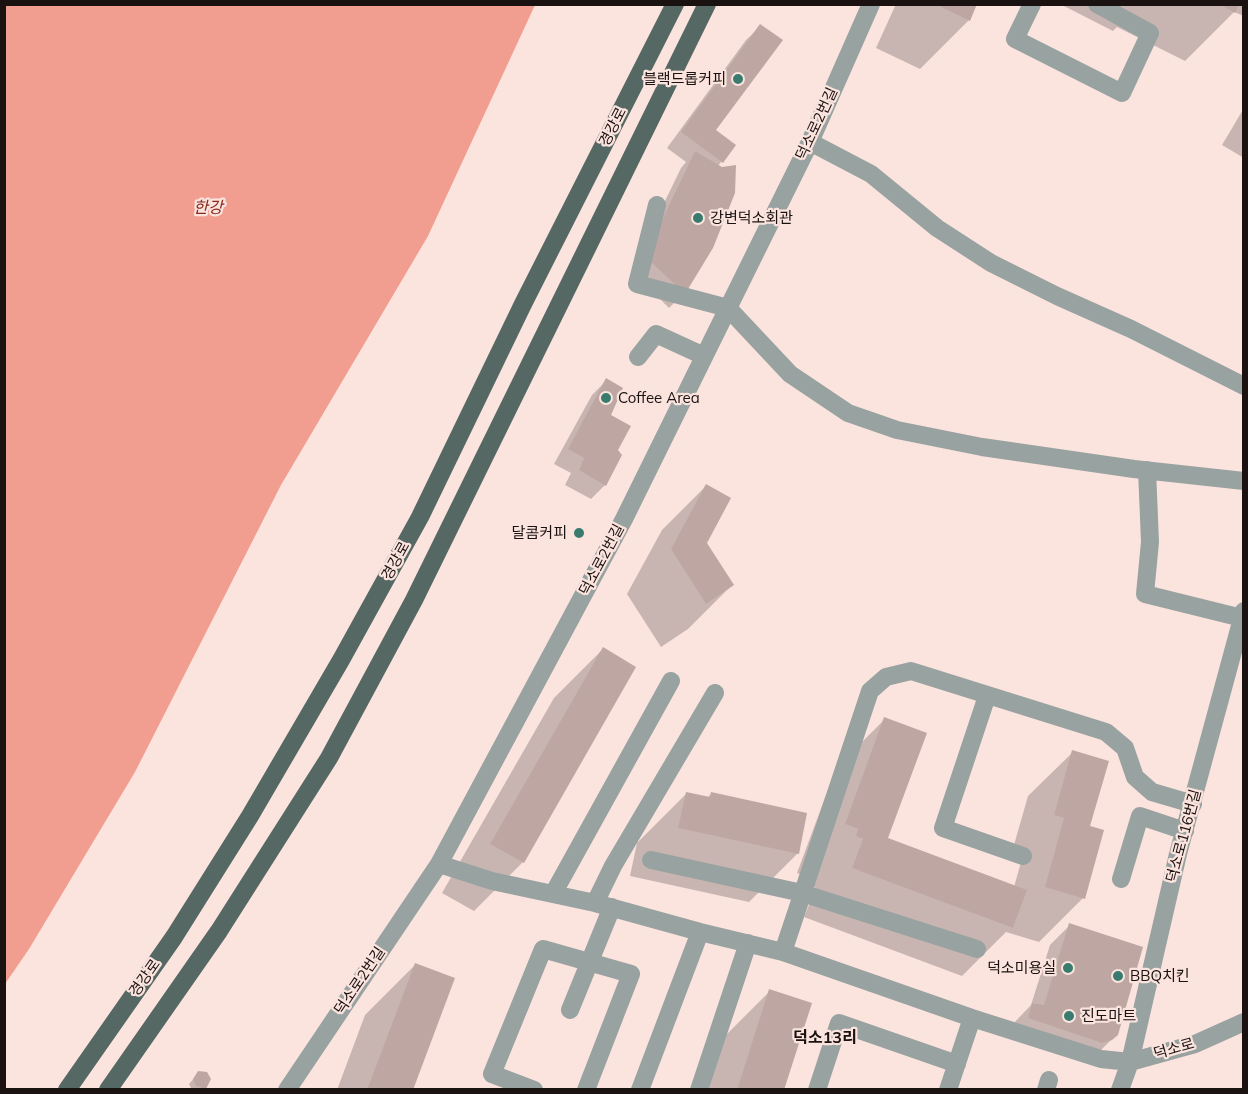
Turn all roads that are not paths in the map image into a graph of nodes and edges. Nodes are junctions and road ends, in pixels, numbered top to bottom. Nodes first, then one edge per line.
1 (675, 4) edge
2 (707, 4) edge
3 (871, 4) edge
4 (1032, 4) edge
5 (1097, 4) edge
6 (810, 142) junction
7 (657, 205) dead end
8 (728, 308) junction
9 (704, 356) junction
10 (638, 357) dead end
11 (1244, 386) edge
12 (1147, 470) junction
13 (1244, 481) edge
14 (1243, 614) edge
15 (671, 681) dead end
16 (715, 693) dead end
17 (987, 696) junction
18 (1193, 804) junction
19 (1185, 831) junction
20 (1023, 856) dead end
21 (651, 861) dead end
22 (439, 864) junction
23 (1121, 879) dead end
24 (802, 893) junction
25 (554, 894) junction
26 (603, 905) junction
27 (700, 932) junction
28 (748, 943) junction
29 (977, 948) dead end
30 (783, 952) junction
31 (589, 962) junction
32 (570, 1010) dead end
33 (972, 1018) junction
34 (1244, 1022) edge
35 (1131, 1062) junction
36 (957, 1064) junction
37 (67, 1089) edge
38 (108, 1089) edge
39 (287, 1089) edge
40 (534, 1089) edge
41 (585, 1089) edge
42 (640, 1089) edge
43 (699, 1089) edge
44 (817, 1089) edge
45 (948, 1089) edge
46 (1120, 1089) edge

1 - 37 main road, 경강로
2 - 38 main road, 경강로
3 - 6 street, 덕소로2번길
4 - 5 street
6 - 8 street, 덕소로2번길
6 - 11 street
7 - 8 street
8 - 9 street, 덕소로2번길
8 - 12 street
9 - 10 street
9 - 22 street, 덕소로2번길
12 - 13 street
12 - 14 street
14 - 18 street, 덕소로116번길
15 - 25 street
16 - 26 street
17 - 18 street
17 - 20 street
17 - 24 street
18 - 19 street, 덕소로116번길
19 - 23 street
19 - 35 street, 덕소로116번길
21 - 24 street
22 - 25 street
22 - 39 street, 덕소로2번길
24 - 29 street
24 - 30 street
25 - 26 street
26 - 27 street
26 - 31 street
27 - 28 street
27 - 42 street
28 - 30 street
28 - 43 street
30 - 33 street
31 - 32 street
31 - 40 street
31 - 41 street
33 - 35 street
33 - 36 street
34 - 35 street, 덕소로
35 - 46 street
36 - 44 street
36 - 45 street

